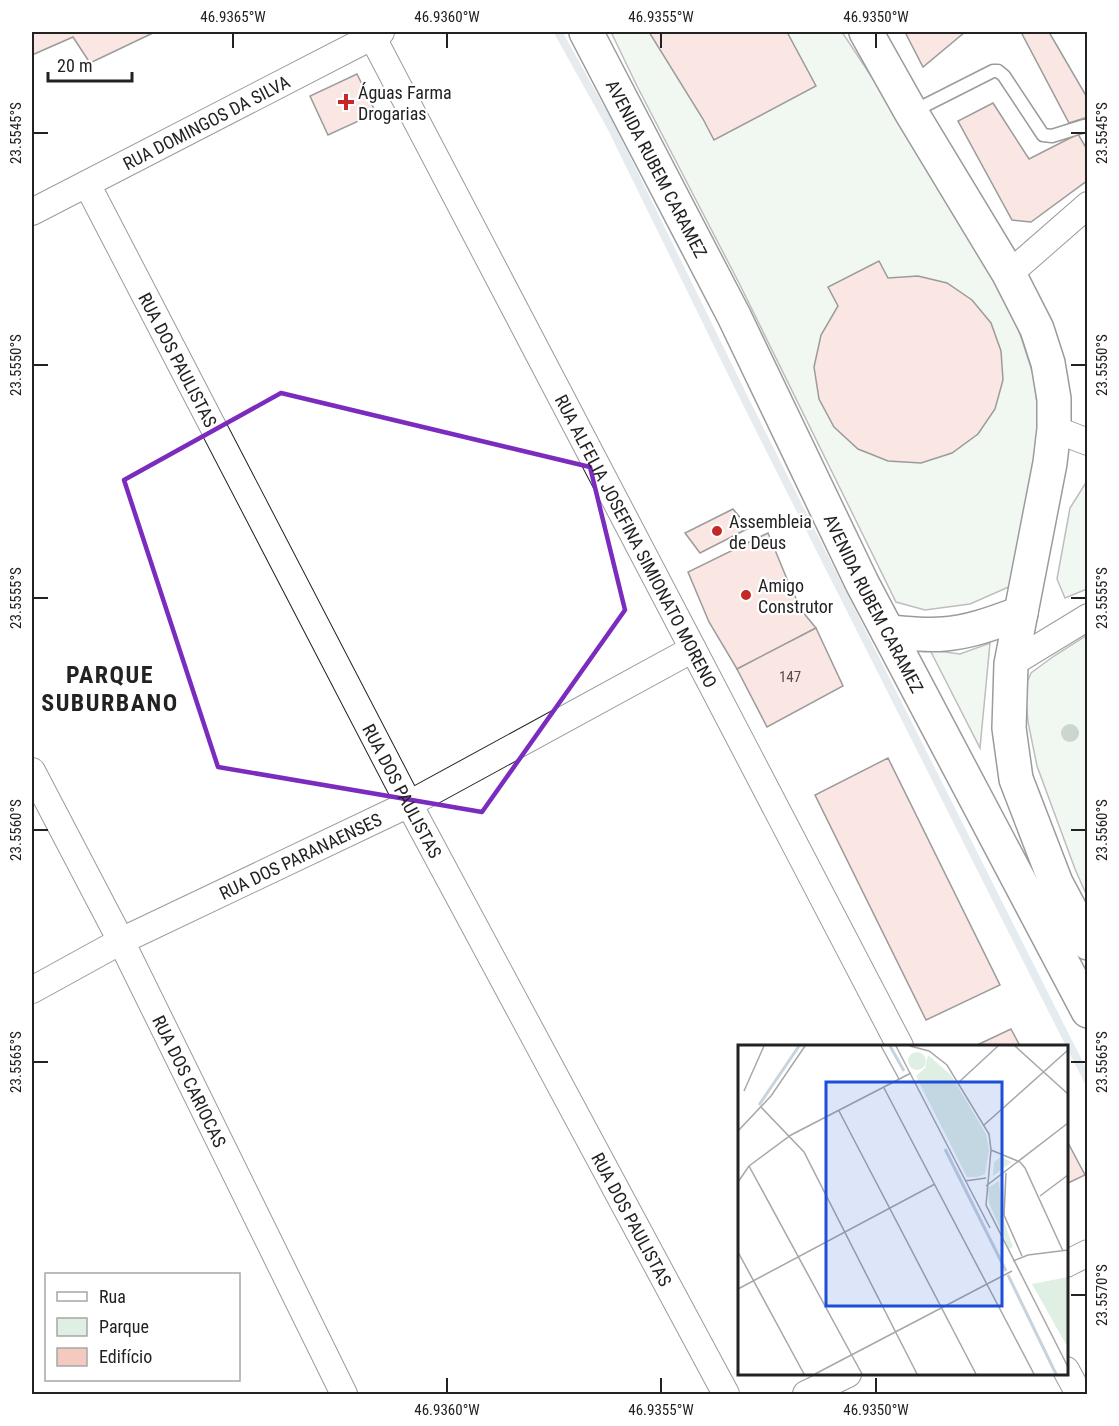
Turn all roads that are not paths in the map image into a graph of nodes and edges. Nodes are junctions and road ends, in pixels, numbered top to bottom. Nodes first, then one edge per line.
1 (586, 32) edge
2 (866, 32) edge
3 (376, 34) edge
4 (911, 112) junction
5 (1088, 126) edge
6 (87, 184) junction
7 (1088, 206) edge
8 (32, 212) edge
9 (1009, 274) junction
10 (1054, 429) junction
11 (1088, 442) edge
12 (1021, 613) junction
13 (1088, 617) edge
14 (888, 632) junction
15 (693, 649) junction
16 (1011, 664) junction
17 (32, 771) edge
18 (409, 804) junction
19 (121, 941) junction
20 (1088, 943) edge
21 (32, 990) edge
22 (1088, 1011) edge
23 (899, 1045) edge
24 (1088, 1253) edge
25 (1068, 1263) edge
26 (1068, 1374) edge
27 (846, 1375) edge
28 (344, 1395) edge
29 (726, 1395) edge
30 (806, 1395) edge
31 (1079, 1395) edge

1 - 14 highway, AVENIDA RUBEM CARAMEZ
2 - 4 highway
3 - 6 street, RUA DOMINGOS DA SILVA
3 - 15 street, RUA ALFELIA JOSEFINA SIMIONATO MORENO
4 - 5 lane
4 - 9 highway
6 - 8 street, RUA DOMINGOS DA SILVA
6 - 18 street, RUA DOS PAULISTAS
7 - 9 street
9 - 10 highway
10 - 11 street
10 - 12 highway
12 - 14 highway
12 - 16 highway
13 - 16 street
14 - 22 highway, AVENIDA RUBEM CARAMEZ
15 - 18 street, RUA DOS PARANAENSES
15 - 23 street, RUA ALFELIA JOSEFINA SIMIONATO MORENO
16 - 20 highway
17 - 19 street, RUA DOS CARIOCAS
18 - 19 street, RUA DOS PARANAENSES
18 - 29 street, RUA DOS PAULISTAS
19 - 21 street, RUA DOS PARANAENSES
19 - 28 street, RUA DOS CARIOCAS
24 - 25 street
26 - 31 street
27 - 30 street

